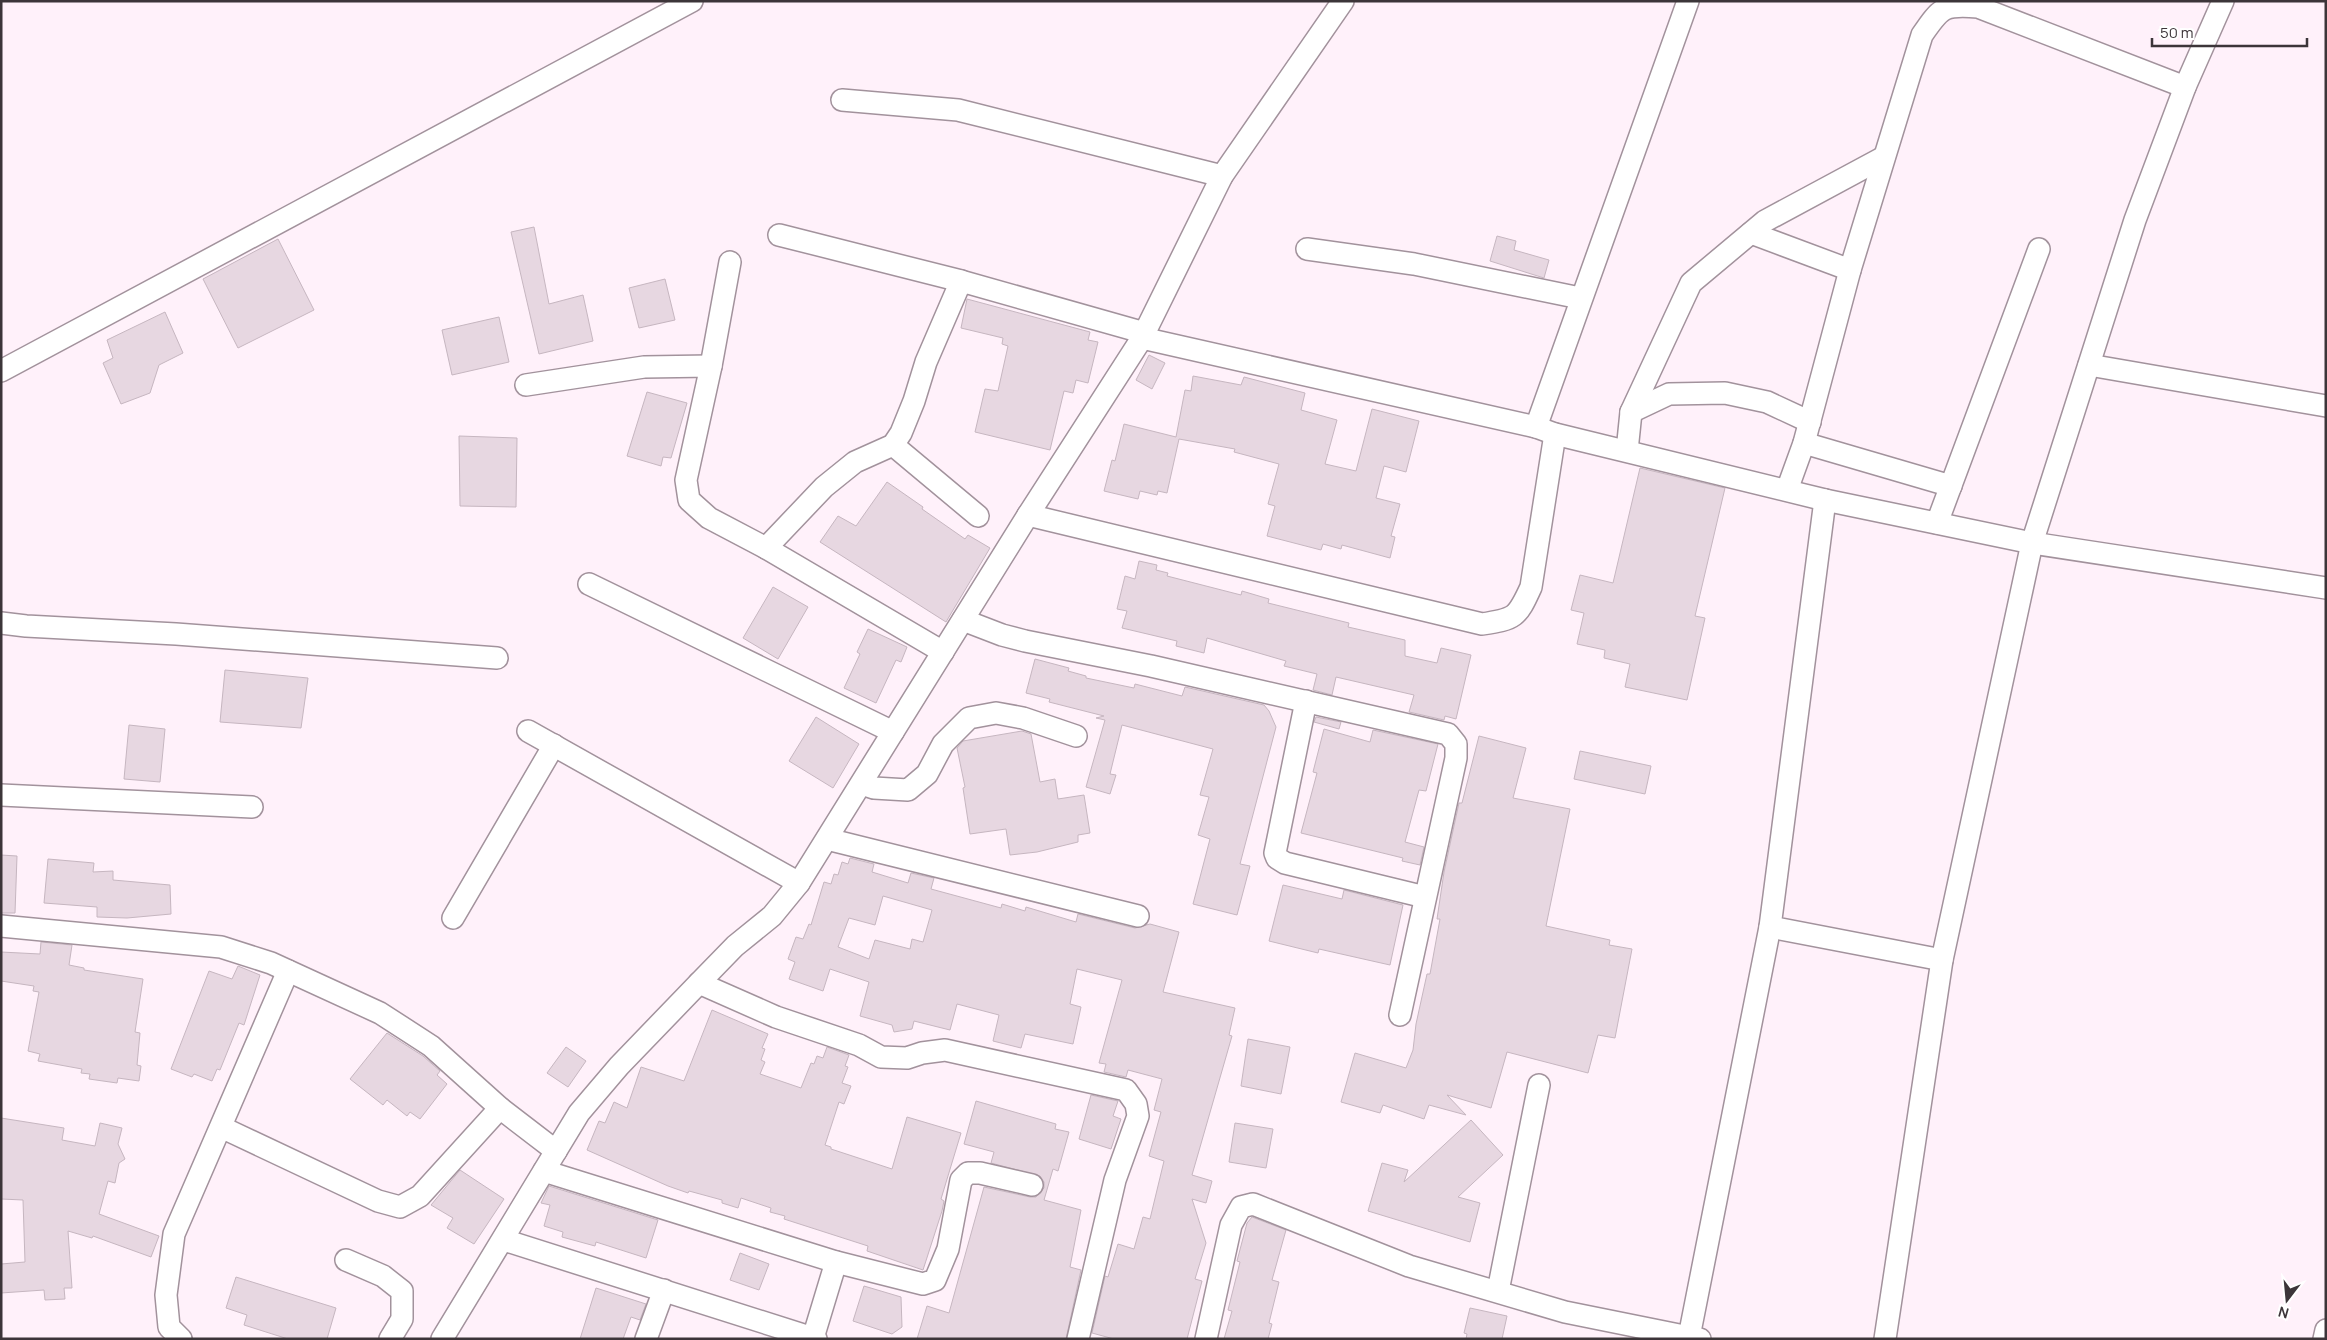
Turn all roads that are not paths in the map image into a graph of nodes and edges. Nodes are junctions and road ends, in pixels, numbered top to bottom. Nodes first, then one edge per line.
1 (692, 1) edge
2 (1343, 1) edge
3 (1688, 1) edge
4 (2223, 1) edge
5 (1999, 8) edge
6 (2185, 87) junction
7 (842, 100) dead end
8 (1884, 157) junction
9 (1222, 176) junction
10 (1751, 233) junction
11 (779, 236) dead end
12 (1308, 249) dead end
13 (2040, 249) dead end
14 (730, 262) dead end
15 (1850, 270) junction
16 (962, 281) junction
17 (1580, 298) junction
18 (1143, 336) junction
19 (2089, 365) junction
20 (711, 366) junction
21 (1, 372) edge
22 (526, 385) dead end
23 (2326, 406) edge
24 (1631, 412) junction
25 (1810, 422) junction
26 (1546, 430) junction
27 (1804, 443) junction
28 (893, 445) junction
29 (1627, 451) junction
30 (1951, 486) junction
31 (1787, 490) junction
32 (1824, 500) junction
33 (1028, 515) junction
34 (978, 516) dead end
35 (1937, 523) junction
36 (2032, 543) junction
37 (766, 548) junction
38 (589, 584) dead end
39 (2326, 588) edge
40 (963, 620) junction
41 (1, 622) edge
42 (943, 652) junction
43 (497, 658) dead end
44 (1306, 701) junction
45 (528, 731) dead end
46 (893, 732) junction
47 (1076, 736) dead end
48 (554, 745) junction
49 (862, 784) junction
50 (1, 795) edge
51 (252, 806) dead end
52 (827, 839) junction
53 (799, 883) junction
54 (1425, 897) junction
55 (1138, 916) dead end
56 (453, 918) dead end
57 (1, 926) edge
58 (1770, 927) junction
59 (1942, 960) junction
60 (288, 971) junction
61 (699, 983) junction
62 (1400, 1015) dead end
63 (1539, 1085) dead end
64 (500, 1108) junction
65 (221, 1127) junction
66 (556, 1152) junction
67 (544, 1171) junction
68 (1032, 1185) dead end
69 (504, 1240) junction
70 (346, 1260) dead end
71 (836, 1262) junction
72 (664, 1290) junction
73 (1498, 1291) junction
74 (2326, 1330) edge
75 (815, 1338) edge
76 (1694, 1338) edge
77 (181, 1339) edge
78 (390, 1339) edge
79 (442, 1339) edge
80 (646, 1339) edge
81 (1078, 1339) edge
82 (1206, 1339) edge
83 (1886, 1339) edge
84 (2324, 1339) edge

1 - 21 street
2 - 9 street
3 - 17 street
4 - 6 street
5 - 6 street
5 - 8 street
6 - 19 street
7 - 9 street
8 - 10 street
8 - 15 street
9 - 18 street
10 - 15 street
10 - 24 street
11 - 16 street
12 - 17 street
13 - 30 street
14 - 20 street
15 - 25 street
16 - 18 street
16 - 28 street
17 - 26 street
18 - 26 street
18 - 33 street
19 - 23 street
19 - 36 street
20 - 22 street
20 - 37 street
24 - 25 street
24 - 29 street
25 - 27 street
26 - 29 street
26 - 33 street
27 - 30 street
27 - 31 street
28 - 34 street
28 - 37 street
29 - 31 street
30 - 35 street
31 - 32 street
32 - 35 street
32 - 58 street
33 - 40 street
35 - 36 street
36 - 39 street
36 - 59 street
37 - 42 street
38 - 46 street
40 - 42 street
40 - 44 street
41 - 43 street
42 - 46 street
44 - 54 street
44 - 54 street
45 - 48 street
46 - 49 street
47 - 49 street
48 - 53 street
48 - 56 street
49 - 52 street
50 - 51 street
52 - 53 street
52 - 55 street
53 - 61 street
54 - 62 street
57 - 60 street
58 - 59 street
58 - 76 street
59 - 83 street
60 - 64 street
60 - 65 street
61 - 66 street
61 - 81 street
63 - 73 street
64 - 65 street
64 - 66 street
65 - 77 street
66 - 67 street
67 - 69 street
67 - 71 street
68 - 71 street
69 - 72 street
69 - 79 street
70 - 78 street
71 - 75 street
72 - 75 street
72 - 80 street
73 - 76 street
73 - 82 street
74 - 84 street

